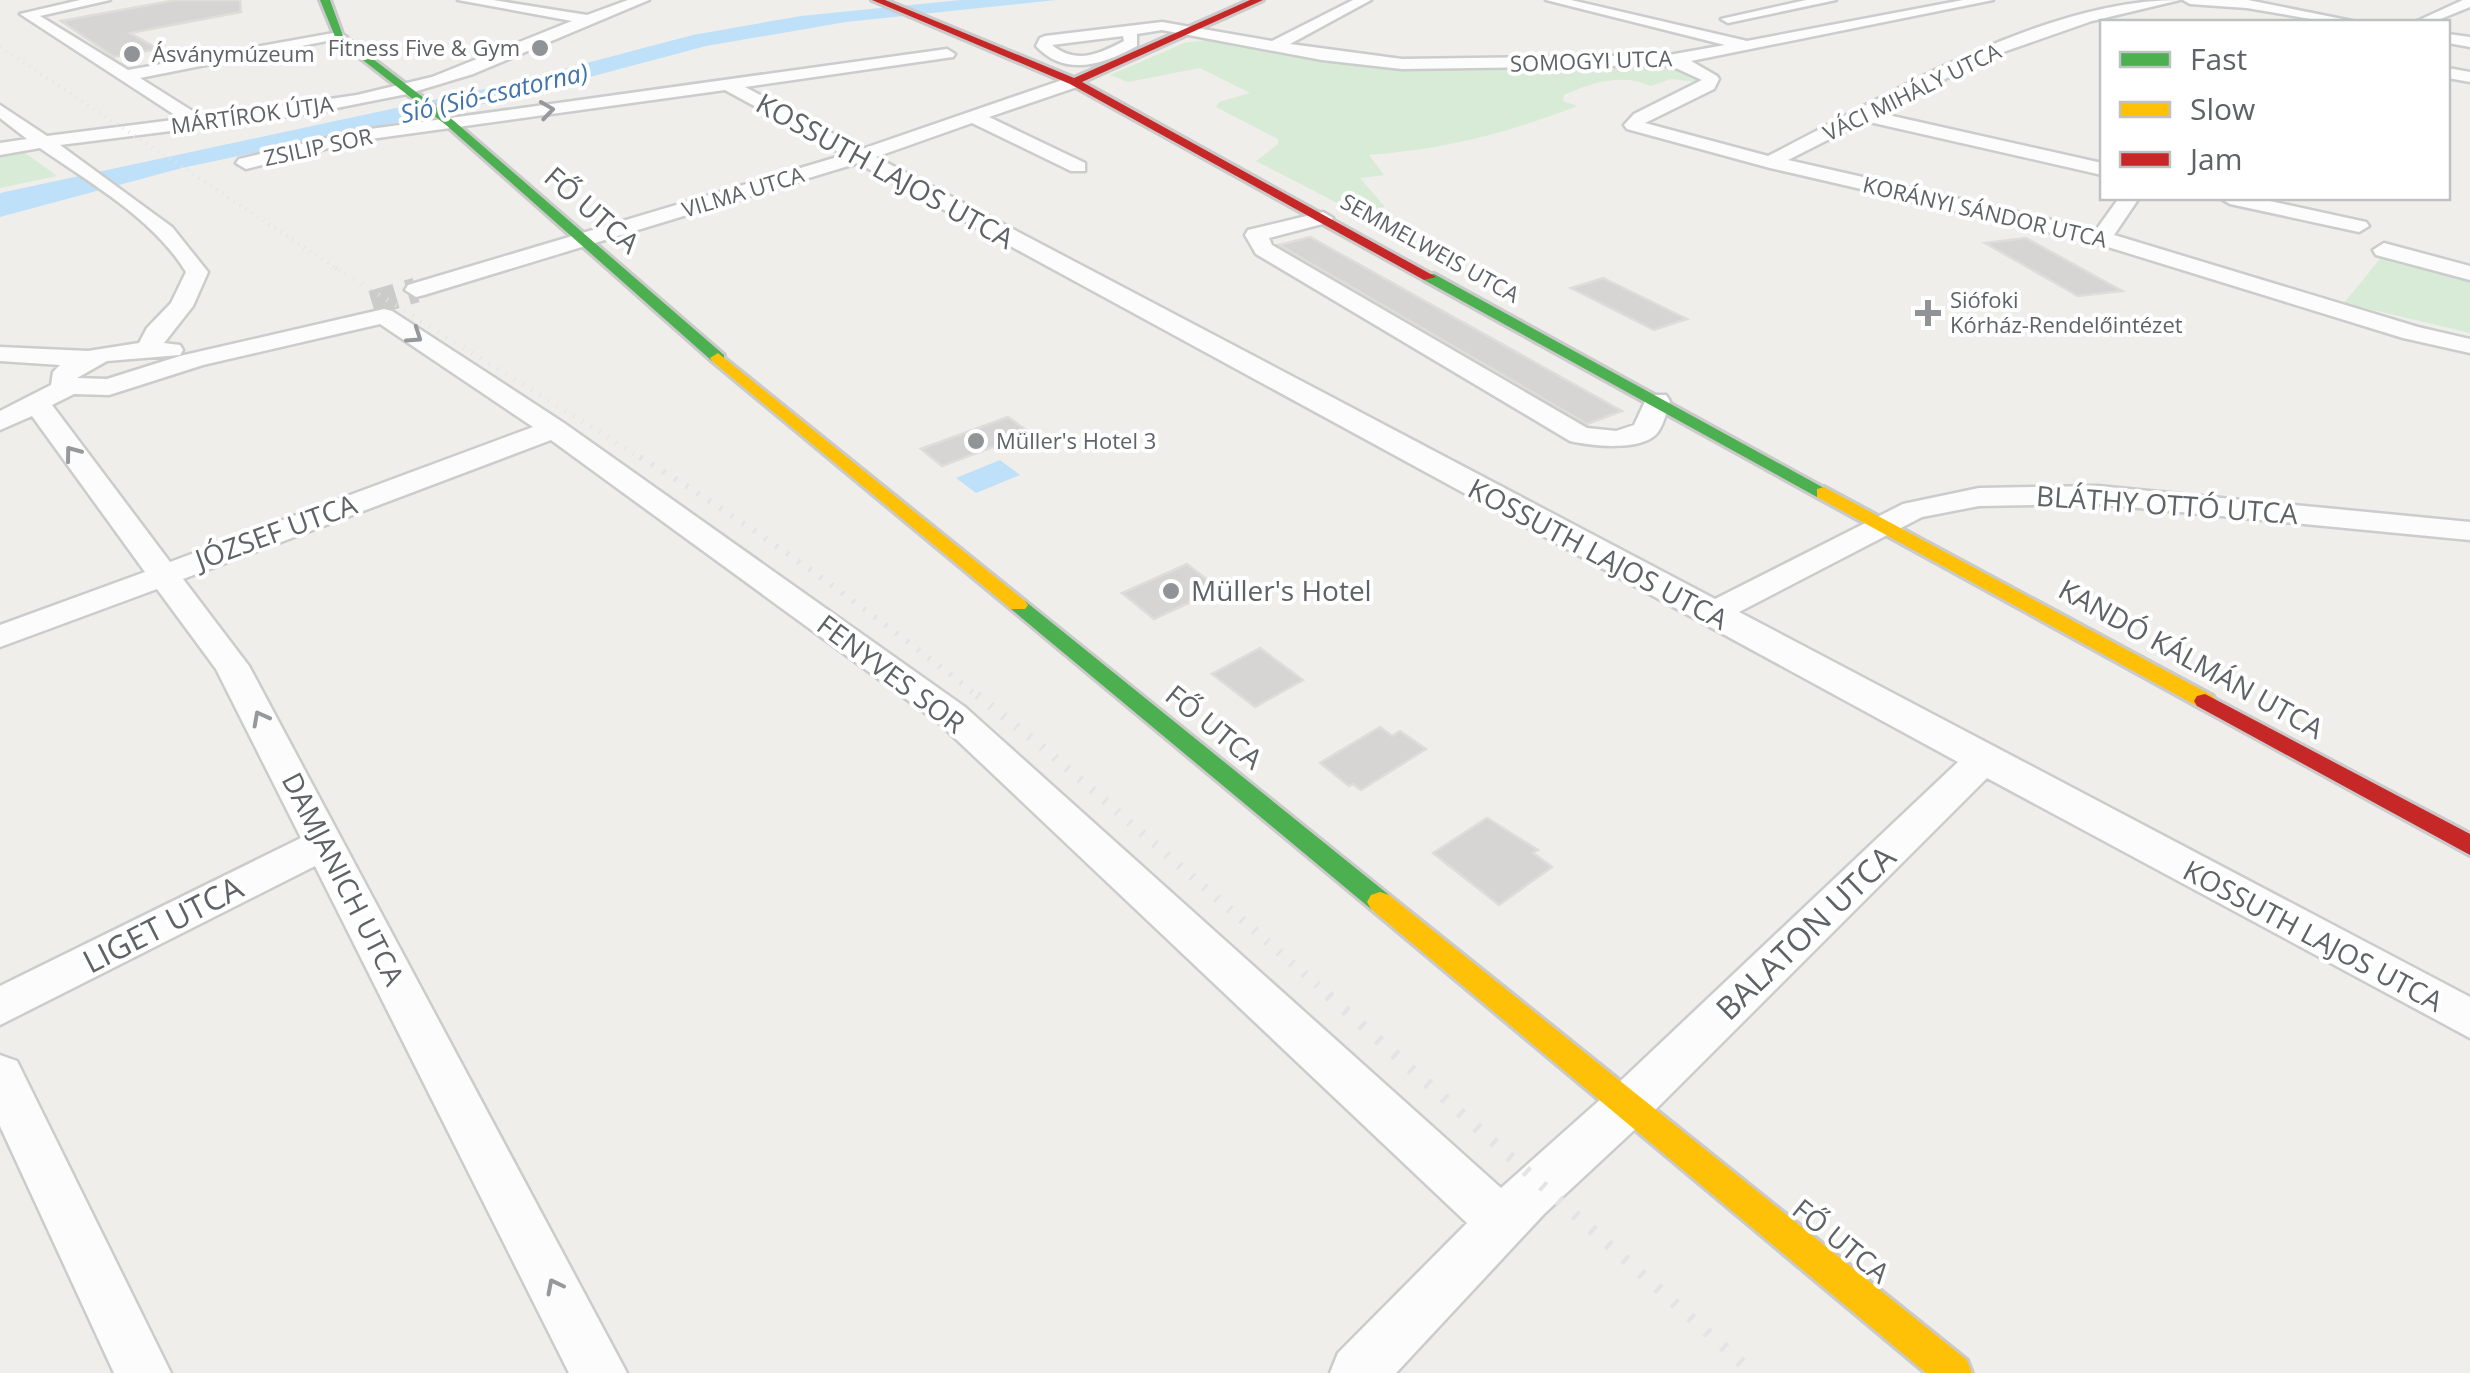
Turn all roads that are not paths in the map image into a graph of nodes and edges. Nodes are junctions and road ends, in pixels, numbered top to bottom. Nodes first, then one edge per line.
1 (103, 0) edge
2 (465, 0) edge
3 (642, 0) edge
4 (877, 0) edge
5 (1258, 0) edge
6 (1364, 0) edge
7 (1553, 0) edge
8 (1725, 0) edge
9 (1828, 0) edge
10 (1986, 0) edge
11 (2174, 0) edge
12 (2190, 0) edge
13 (322, 2) edge
14 (1582, 2) edge
15 (2470, 2) edge
16 (32, 7) edge
17 (1934, 10) junction
18 (583, 18) junction
19 (1728, 18) junction
20 (1980, 19) dead end
21 (2221, 20) edge
22 (2339, 20) edge
23 (2427, 20) edge
24 (1194, 29) junction
25 (1129, 31) junction
26 (339, 37) junction
27 (1235, 38) junction
28 (1168, 40) junction
29 (1275, 46) junction
30 (1754, 47) junction
31 (947, 54) dead end
32 (1669, 60) junction
33 (1110, 67) junction
34 (1043, 68) junction
35 (129, 75) junction
36 (1074, 82) junction
37 (728, 86) junction
38 (408, 93) junction
39 (0, 110) edge
40 (1863, 115) junction
41 (978, 119) junction
42 (447, 121) junction
43 (200, 123) junction
44 (99, 134) junction
45 (38, 142) junction
46 (0, 148) edge
47 (857, 157) junction
48 (66, 159) junction
49 (1770, 162) junction
50 (246, 163) dead end
51 (1078, 167) dead end
52 (2100, 169) edge
53 (2129, 200) edge
54 (2239, 200) edge
55 (1323, 218) junction
56 (2359, 226) dead end
57 (2101, 238) junction
58 (581, 241) junction
59 (2384, 250) dead end
60 (2470, 273) edge
61 (416, 290) tunnel mouth
62 (185, 296) junction
63 (372, 303) tunnel mouth
64 (265, 334) junction
65 (2470, 346) edge
66 (154, 350) junction
67 (0, 354) edge
68 (189, 362) junction
69 (75, 376) junction
70 (141, 378) junction
71 (1657, 401) junction
72 (0, 423) edge
73 (554, 429) junction
74 (1884, 525) junction
75 (2470, 532) edge
76 (164, 574) junction
77 (1710, 614) junction
78 (0, 637) edge
79 (1984, 760) junction
80 (325, 843) junction
81 (2470, 846) edge
82 (0, 1008) edge
83 (2470, 1019) edge
84 (0, 1075) edge
85 (1628, 1105) junction
86 (1502, 1222) junction
87 (143, 1373) edge
88 (599, 1373) edge
89 (1358, 1373) edge
90 (1954, 1373) edge

1 - 16 street
2 - 18 street
3 - 18 street, MÁRTÍROK ÚTJA
4 - 34 main road, SEMMELWEIS UTCA
5 - 24 main road
6 - 29 street
7 - 14 street
8 - 19 street
9 - 19 street
10 - 17 street, SOMOGYI UTCA
11 - 21 street
11 - 40 street, VÁCI MIHÁLY UTCA
12 - 22 street
13 - 26 main road
14 - 30 street
15 - 23 street
16 - 35 street
17 - 20 street
17 - 30 street, SOMOGYI UTCA
18 - 38 street, MÁRTÍROK ÚTJA
19 - 30 street
24 - 25 street, SOMOGYI UTCA
24 - 27 street, SOMOGYI UTCA
24 - 28 main road
25 - 25 street, SOMOGYI UTCA
26 - 35 street
26 - 38 main road
27 - 28 main road
27 - 29 street, SOMOGYI UTCA
28 - 33 main road
29 - 32 street, SOMOGYI UTCA
30 - 32 street, SOMOGYI UTCA
31 - 37 street, ZSILIP SOR
32 - 49 street, KORÁNYI SÁNDOR UTCA
33 - 34 main road
33 - 36 main road
34 - 36 main road, SEMMELWEIS UTCA
35 - 43 street
36 - 41 street, VILMA UTCA
36 - 55 main road, SEMMELWEIS UTCA
42 -> 37 street, ZSILIP SOR
37 - 47 street, KOSSUTH LAJOS UTCA
38 - 42 main road, FŐ UTCA
38 - 43 street, MÁRTÍROK ÚTJA
39 - 45 street
40 - 49 street, VÁCI MIHÁLY UTCA
40 - 52 street
41 - 47 street, VILMA UTCA
41 - 51 street
42 - 50 street, ZSILIP SOR
42 - 58 main road, FŐ UTCA
43 - 44 street, MÁRTÍROK ÚTJA
44 - 45 street, MÁRTÍROK ÚTJA
44 - 48 street, MÁRTÍROK ÚTJA
45 - 46 street, MÁRTÍROK ÚTJA
45 - 48 street
47 - 58 street, VILMA UTCA
47 - 77 street, KOSSUTH LAJOS UTCA
48 - 62 street
49 - 57 street, KORÁNYI SÁNDOR UTCA
53 - 57 street
54 - 56 street
55 - 71 main road, SEMMELWEIS UTCA
55 - 71 street
57 - 65 street, KORÁNYI SÁNDOR UTCA
58 - 61 street, VILMA UTCA
58 - 85 main road, FŐ UTCA
59 - 60 street
62 - 66 street
62 - 69 street
63 - 64 street
64 - 66 street
64 - 68 street
66 - 69 street
66 - 70 street
67 - 69 street
68 - 70 street
68 -> 73 street, FENYVES SOR
69 - 70 street
69 - 72 street
76 -> 69 street, DAMJANICH UTCA
71 - 74 main road, SEMMELWEIS UTCA
73 - 76 street, JÓZSEF UTCA
73 - 86 street, FENYVES SOR
74 - 75 street, BLÁTHY OTTÓ UTCA
74 - 77 street, BLÁTHY OTTÓ UTCA
74 - 81 main road, KANDÓ KÁLMÁN UTCA
76 - 78 street, JÓZSEF UTCA
80 -> 76 street, DAMJANICH UTCA
77 - 79 street, KOSSUTH LAJOS UTCA
79 - 83 street, KOSSUTH LAJOS UTCA
79 - 85 street, BALATON UTCA
80 - 82 street, LIGET UTCA
88 -> 80 street, DAMJANICH UTCA
84 - 87 street
85 - 86 street, BALATON UTCA
85 - 90 main road, FŐ UTCA
86 - 89 street, BALATON UTCA

